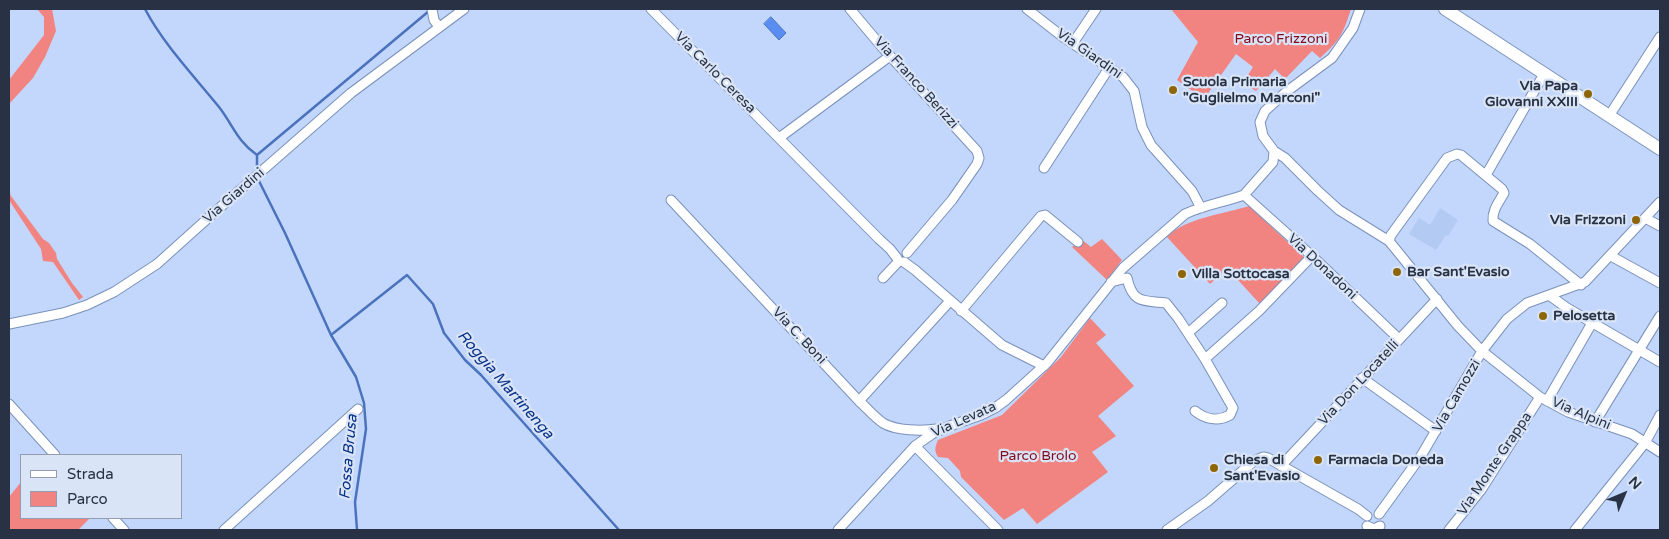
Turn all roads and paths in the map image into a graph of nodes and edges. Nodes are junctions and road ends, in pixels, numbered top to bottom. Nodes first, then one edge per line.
1 (432, 9) edge
2 (464, 9) edge
3 (651, 9) edge
4 (850, 9) edge
5 (1026, 9) edge
6 (1096, 9) edge
7 (1360, 9) edge
8 (1453, 11) edge
9 (437, 24) junction
10 (1660, 37) edge
11 (1073, 43) junction
12 (890, 56) junction
13 (1110, 68) junction
14 (1544, 74) junction
15 (1609, 116) junction
16 (779, 138) junction
17 (1660, 149) edge
18 (1274, 151) junction
19 (1044, 168) dead end
20 (1486, 175) junction
21 (1244, 195) junction
22 (671, 200) dead end
23 (1660, 202) edge
24 (1201, 208) junction
25 (1645, 218) junction
26 (1660, 226) edge
27 (1389, 241) junction
28 (1078, 242) dead end
29 (1312, 256) junction
30 (1610, 256) junction
31 (903, 257) junction
32 (1127, 264) junction
33 (883, 278) dead end
34 (1127, 278) junction
35 (1111, 282) junction
36 (1660, 283) edge
37 (1581, 284) junction
38 (1550, 295) junction
39 (1437, 299) junction
40 (950, 301) junction
41 (1222, 303) dead end
42 (961, 311) junction
43 (1660, 316) edge
44 (1592, 323) junction
45 (9, 324) edge
46 (1188, 333) junction
47 (1399, 339) junction
48 (1639, 350) junction
49 (1482, 351) junction
50 (1205, 359) junction
51 (1660, 362) edge
52 (1044, 366) junction
53 (1362, 378) junction
54 (1544, 399) junction
55 (859, 401) junction
56 (9, 404) edge
57 (358, 409) dead end
58 (1195, 411) dead end
59 (1660, 415) edge
60 (1595, 422) junction
61 (947, 427) junction
62 (1436, 431) junction
63 (1645, 443) junction
64 (915, 446) junction
65 (1660, 452) edge
66 (54, 454) edge
67 (1281, 466) junction
68 (1379, 514) junction
69 (1367, 516) junction
70 (114, 519) edge
71 (1364, 528) edge
72 (1381, 528) edge
73 (124, 530) edge
74 (224, 530) edge
75 (838, 530) edge
76 (998, 530) edge
77 (1167, 530) edge
78 (1449, 530) edge
79 (1575, 530) edge

1 - 9 street
2 - 9 street, Via Giardini
3 - 16 street, Via Carlo Ceresa
4 - 12 street, Via Franco Berizzi
5 - 11 street, Via Giardini
6 - 11 street
7 - 18 street
8 - 14 street
9 - 45 street, Via Giardini
10 - 15 street
11 - 13 street, Via Giardini
12 - 16 street
12 - 31 street, Via Franco Berizzi
13 - 19 street
13 - 24 street, Via Giardini
14 - 15 street
14 - 20 street
15 - 17 street
16 - 31 street, Via Carlo Ceresa
18 - 21 street
18 - 27 street, Via Alpini
20 - 27 street
20 - 37 street
21 - 24 street
21 - 29 street, Via Donadoni
22 - 55 street, Via C. Boni
23 - 25 street
24 - 32 street, Via Levata
25 - 26 street
25 - 30 street
27 - 39 street, Via Alpini
28 - 42 street
29 - 47 street, Via Donadoni
29 - 50 street
30 - 36 street
30 - 37 street
31 - 33 street
31 - 40 street, Via Carlo Ceresa
32 - 34 street
32 - 35 street, Via Levata
34 - 35 street
34 - 46 street
35 - 52 street, Via Levata
37 - 38 street, Via Camozzi
38 - 44 street
38 - 49 street, Via Camozzi
39 - 47 street, Via Don Locatelli
39 - 49 street, Via Alpini
40 - 42 street, Via Carlo Ceresa
40 - 55 street
41 - 46 street
42 - 52 street, Via Carlo Ceresa
43 - 48 street
44 - 48 street
44 - 54 street, Via Monte Grappa
46 - 50 street
47 - 53 street, Via Don Locatelli
48 - 51 street
48 - 60 street
49 - 54 street, Via Alpini
49 - 62 street, Via Camozzi
50 - 58 street
52 - 61 street, Via Levata
53 - 62 street
53 - 67 street, Via Don Locatelli
54 - 60 street, Via Alpini
54 - 78 street, Via Monte Grappa
55 - 61 street, Via C. Boni
56 - 66 street
57 - 74 street
59 - 63 street
60 - 63 street, Via Alpini
61 - 64 street, Via Levata
62 - 68 street, Via Camozzi
63 - 65 street, Via Alpini
63 - 79 street
64 - 75 street, Via Levata
64 - 76 street
67 - 69 street
67 - 77 street
68 - 69 street
68 - 72 street
69 - 71 street
70 - 73 street
71 - 72 street

